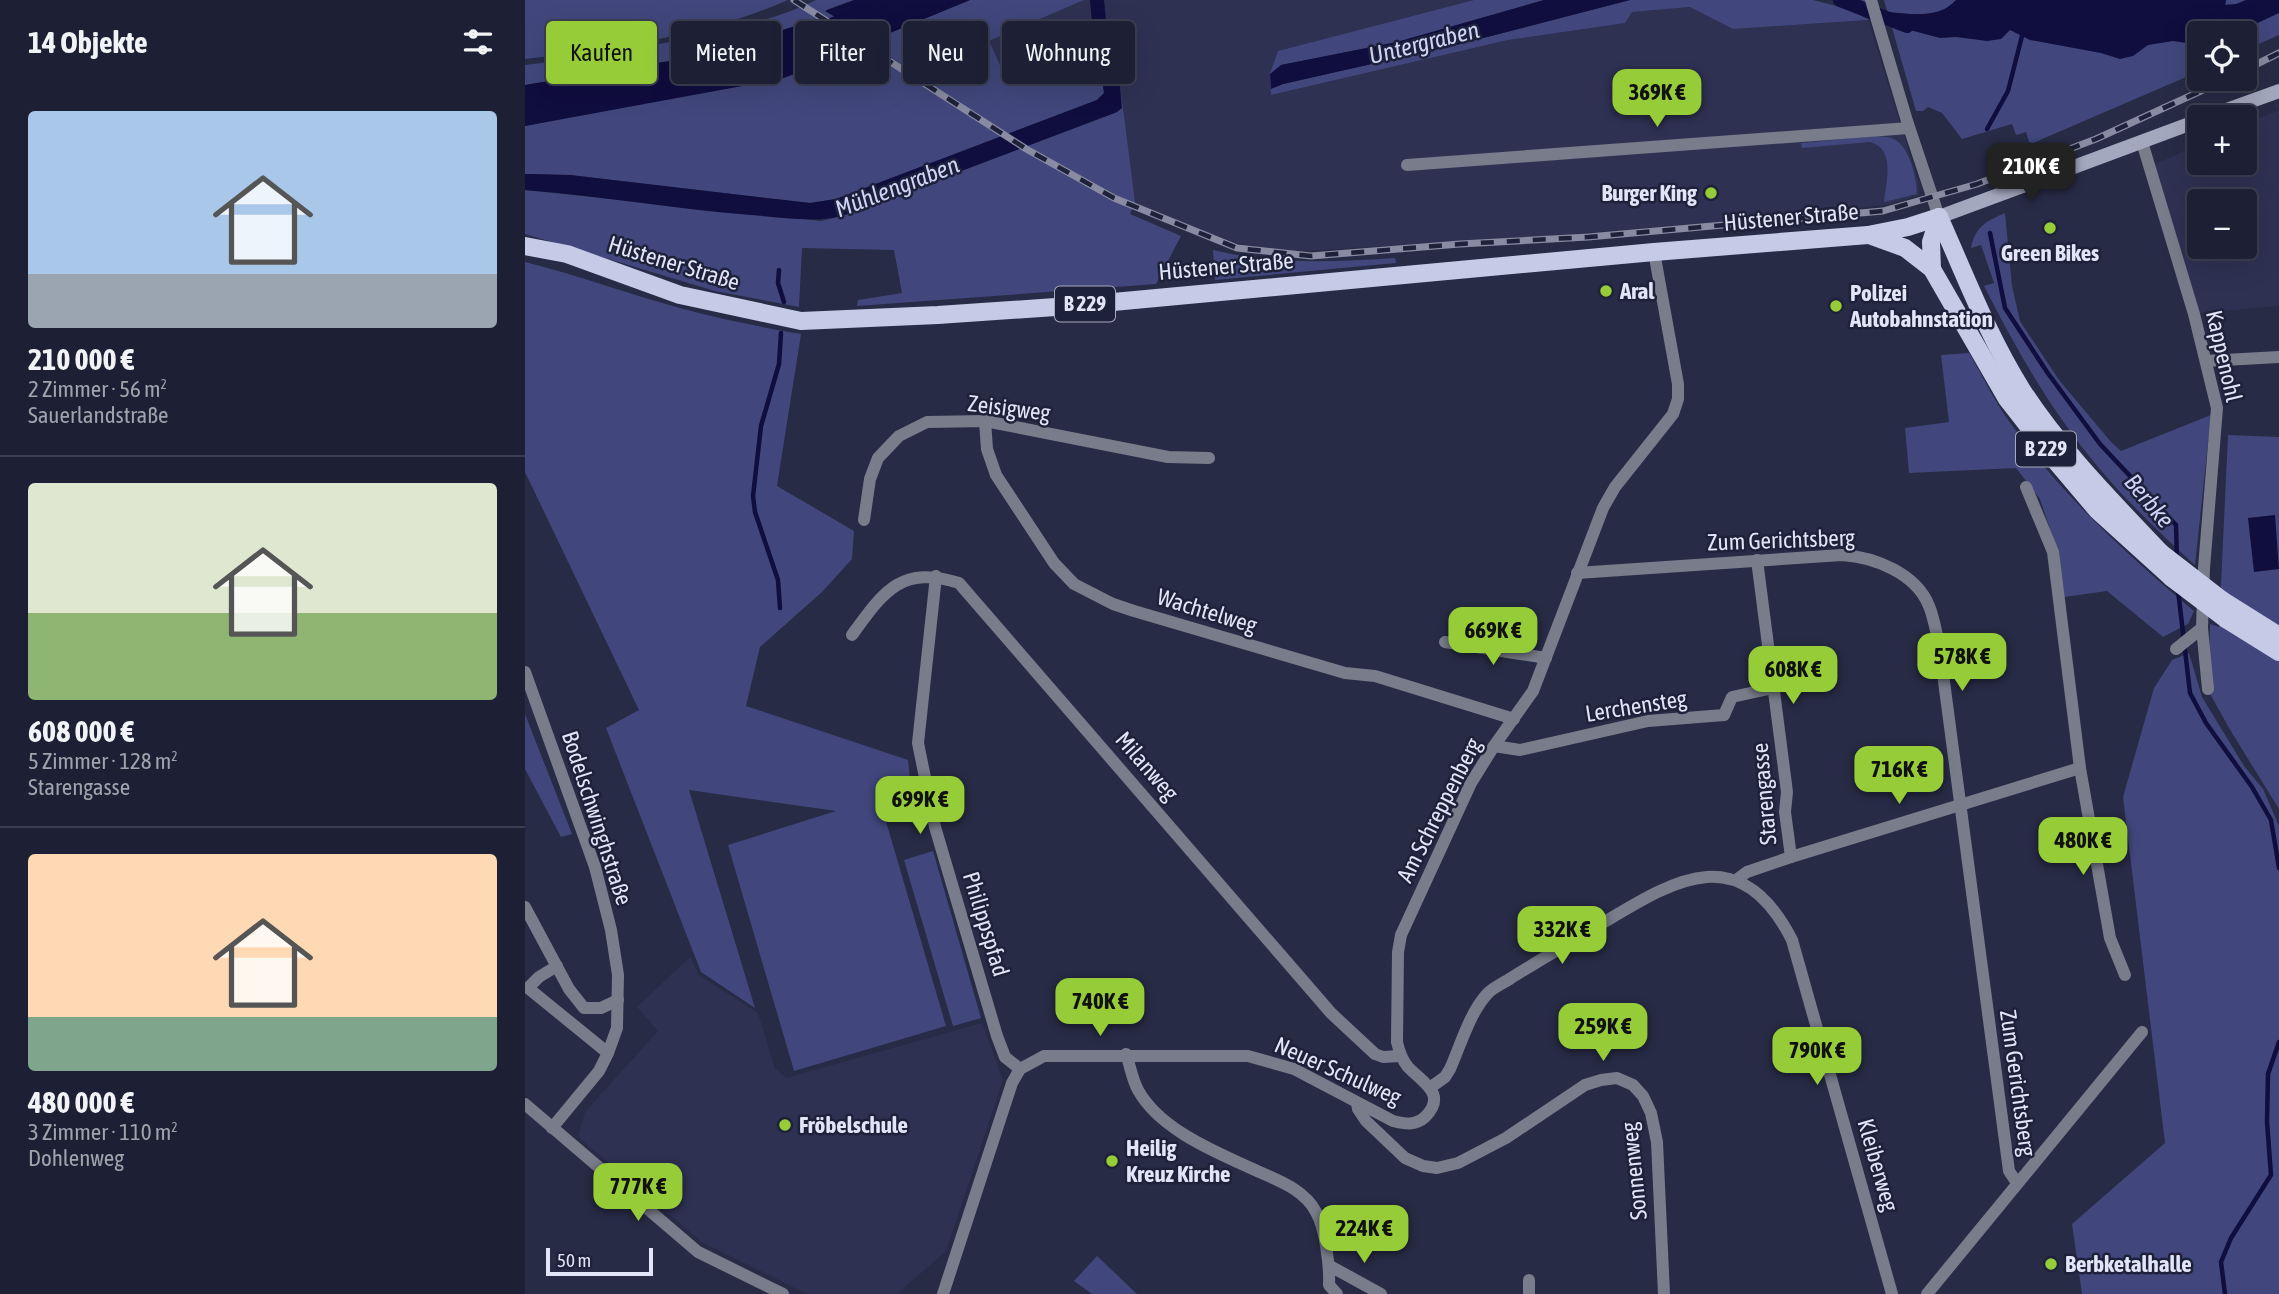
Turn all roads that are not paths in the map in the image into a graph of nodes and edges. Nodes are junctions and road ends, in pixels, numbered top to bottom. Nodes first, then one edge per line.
1 (1871, 0) edge
2 (2279, 91) edge
3 (2240, 105) edge
4 (2187, 125) edge
5 (1909, 128) junction
6 (2142, 142) junction
7 (1407, 165) dead end
8 (1939, 217) junction
9 (1868, 235) junction
10 (525, 246) edge
11 (1654, 252) junction
12 (1932, 269) junction
13 (2279, 357) edge
14 (2206, 360) junction
15 (985, 421) junction
16 (1209, 458) dead end
17 (2026, 486) dead end
18 (864, 520) dead end
19 (1757, 560) junction
20 (1577, 573) junction
21 (936, 576) junction
22 (2202, 628) junction
23 (852, 635) dead end
24 (2279, 636) edge
25 (1445, 642) dead end
26 (2176, 649) dead end
27 (2279, 652) edge
28 (1546, 658) junction
29 (525, 672) edge
30 (1773, 688) junction
31 (2208, 690) dead end
32 (1514, 719) junction
33 (1494, 746) junction
34 (2080, 768) junction
35 (1960, 805) junction
36 (1791, 857) junction
37 (1736, 880) junction
38 (525, 907) edge
39 (557, 966) junction
40 (2125, 975) dead end
41 (618, 1000) junction
42 (2142, 1032) dead end
43 (608, 1053) junction
44 (1126, 1054) junction
45 (1401, 1056) junction
46 (1020, 1069) junction
47 (1431, 1087) junction
48 (1357, 1103) junction
49 (525, 1104) edge
50 (552, 1128) junction
51 (2017, 1183) junction
52 (1330, 1266) junction
53 (783, 1294) edge
54 (943, 1294) edge
55 (1337, 1294) edge
56 (1381, 1294) edge
57 (1664, 1294) edge
58 (1892, 1294) edge
59 (1927, 1294) edge

1 - 5 street
2 - 3 street
4 - 6 street
5 - 7 street
5 - 8 street
6 - 8 street
6 - 14 street, Kappenohl
8 - 9 main road, Hüstener Straße / B 229
8 - 12 main road
8 - 24 main road, B 229, bridge
9 - 11 main road, Hüstener Straße / B 229
9 - 12 main road, B 229
10 - 11 main road, Hüstener Straße / B 229
11 - 20 street, Am Schreppenberg
12 - 27 main road, B 229, bridge
13 - 14 street
14 - 22 street, Kappenohl
15 - 16 street, Zeisigweg
15 - 18 street, Zeisigweg
15 - 32 street, Wachtelweg
17 - 34 street
19 - 20 street, Zum Gerichtsberg
19 - 30 street, Starengasse
19 - 35 street, Zum Gerichtsberg
20 - 28 street, Am Schreppenberg
21 - 23 street
21 - 45 street, Milanweg
21 - 46 street, Philippspfad
22 - 26 street
22 - 31 street, Kappenohl
25 - 28 street
28 - 32 street, Am Schreppenberg
29 - 41 street, Bodelschwinghstraße
30 - 33 street, Lerchensteg
30 - 36 street, Starengasse
32 - 33 street, Am Schreppenberg
33 - 45 street, Am Schreppenberg
34 - 35 street
34 - 40 street
35 - 36 street
35 - 51 street, Zum Gerichtsberg
36 - 37 street
37 - 47 street
37 - 58 street, Kleiberweg
38 - 39 street
39 - 41 street
39 - 43 street
41 - 43 street, Bodelschwinghstraße
42 - 51 street
43 - 50 street, Bodelschwinghstraße
44 - 46 street, Neuer Schulweg
44 - 48 street, Neuer Schulweg
44 - 52 street
45 - 47 street, Neuer Schulweg
46 - 54 street
47 - 48 street, Neuer Schulweg
48 - 57 street, Sonnenweg
49 - 50 street
50 - 53 street
51 - 59 street
52 - 55 street
52 - 56 street

